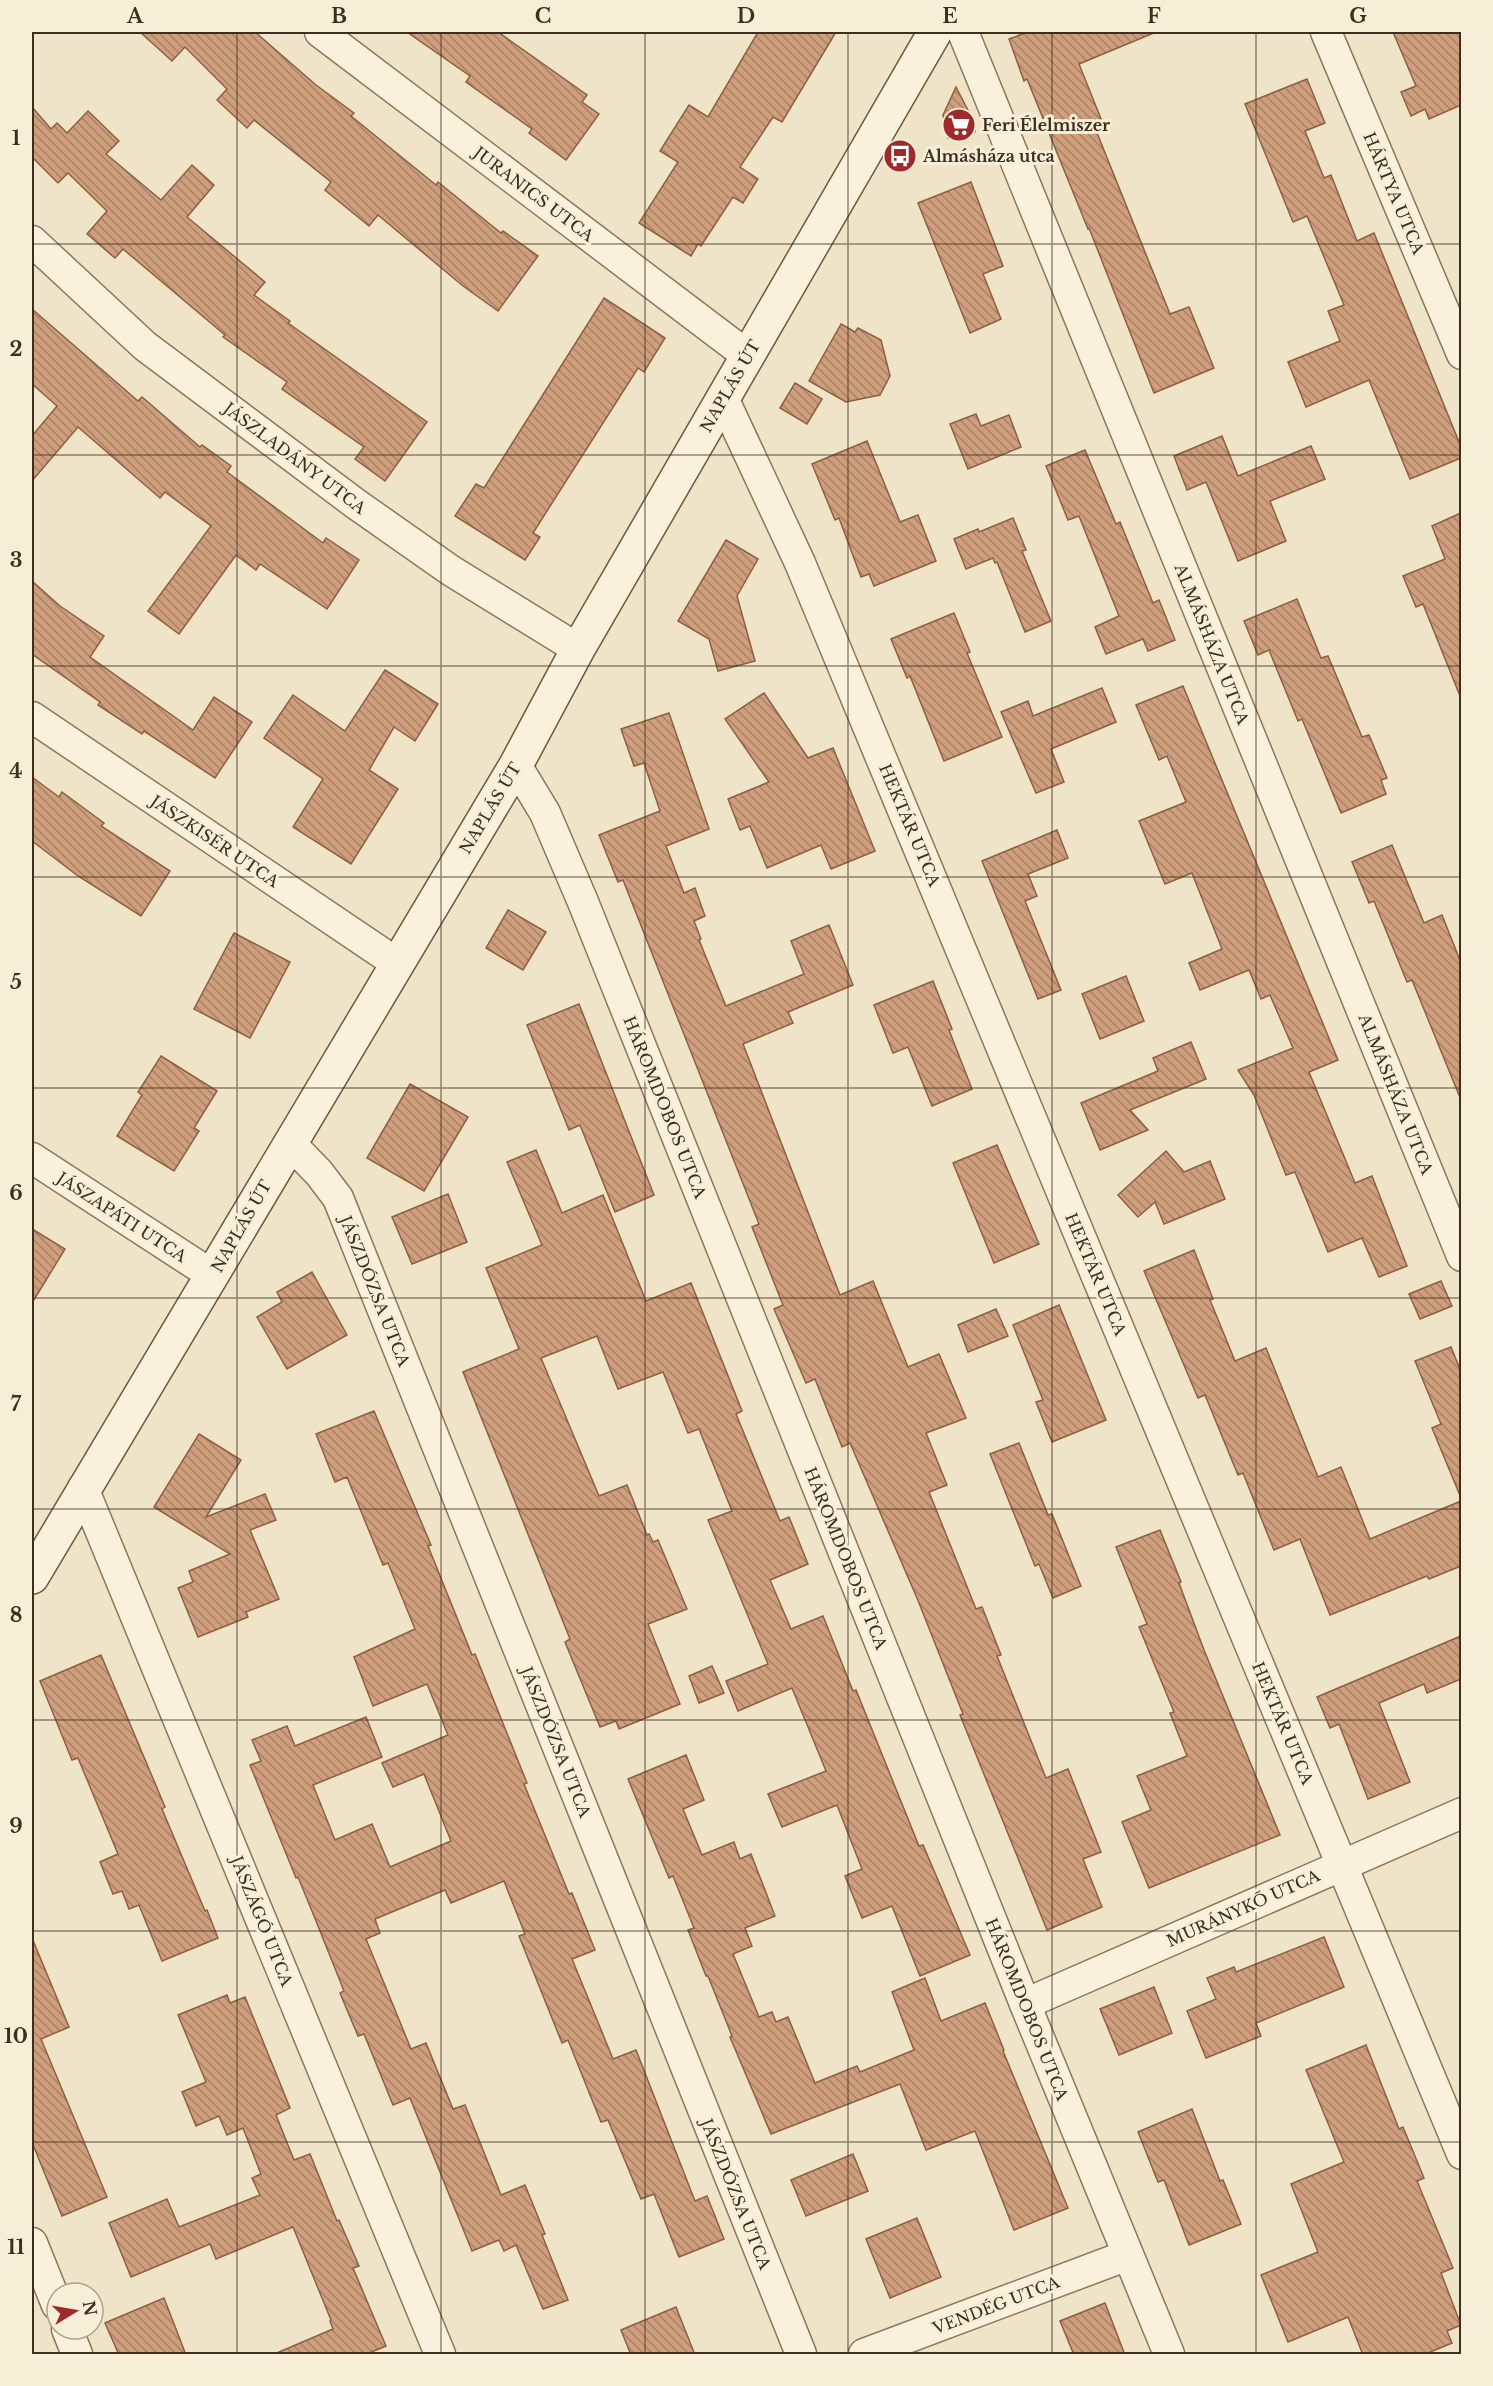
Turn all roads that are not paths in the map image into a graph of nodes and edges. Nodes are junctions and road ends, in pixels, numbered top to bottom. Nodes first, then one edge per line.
1 (320, 32) edge
2 (935, 32) edge
3 (963, 32) edge
4 (1326, 32) edge
5 (32, 241) edge
6 (1461, 354) edge
7 (748, 356) junction
8 (723, 398) junction
9 (578, 649) junction
10 (32, 717) edge
11 (516, 765) junction
12 (398, 964) junction
13 (290, 1143) junction
14 (32, 1158) edge
15 (1461, 1256) edge
16 (212, 1275) junction
17 (83, 1488) junction
18 (32, 1576) edge
19 (1461, 1813) edge
20 (1342, 1864) junction
21 (1024, 2004) junction
22 (1461, 2154) edge
23 (32, 2243) edge
24 (1128, 2255) junction
25 (47, 2281) edge
26 (440, 2355) edge
27 (801, 2355) edge
28 (864, 2355) edge
29 (1169, 2355) edge

1 - 7 street, JURANICS UTCA
2 - 7 street, NAPLÁS ÚT
3 - 15 street, ALMÁSHÁZA UTCA
4 - 6 street, HÁRTYA UTCA
5 - 9 street, JÁSZLADÁNY UTCA
7 - 8 street, NAPLÁS ÚT
8 - 9 street, NAPLÁS ÚT
8 - 20 street, HEKTÁR UTCA
9 - 11 street, NAPLÁS ÚT
10 - 12 street, JÁSZKISÉR UTCA
11 - 12 street, NAPLÁS ÚT
11 - 21 street, HÁROMDOBOS UTCA
12 - 13 street, NAPLÁS ÚT
13 - 16 street, NAPLÁS ÚT
13 - 27 street, JÁSZDÓZSA UTCA
14 - 16 street, JÁSZAPÁTI UTCA
16 - 17 street, NAPLÁS ÚT
17 - 18 street, NAPLÁS ÚT
17 - 26 street, JÁSZÁGÓ UTCA
19 - 20 street, MURÁNYKŐ UTCA
20 - 21 street, MURÁNYKŐ UTCA
20 - 22 street, HEKTÁR UTCA
21 - 24 street, HÁROMDOBOS UTCA
23 - 25 street
24 - 28 street, VENDÉG UTCA
24 - 29 street, HÁROMDOBOS UTCA

